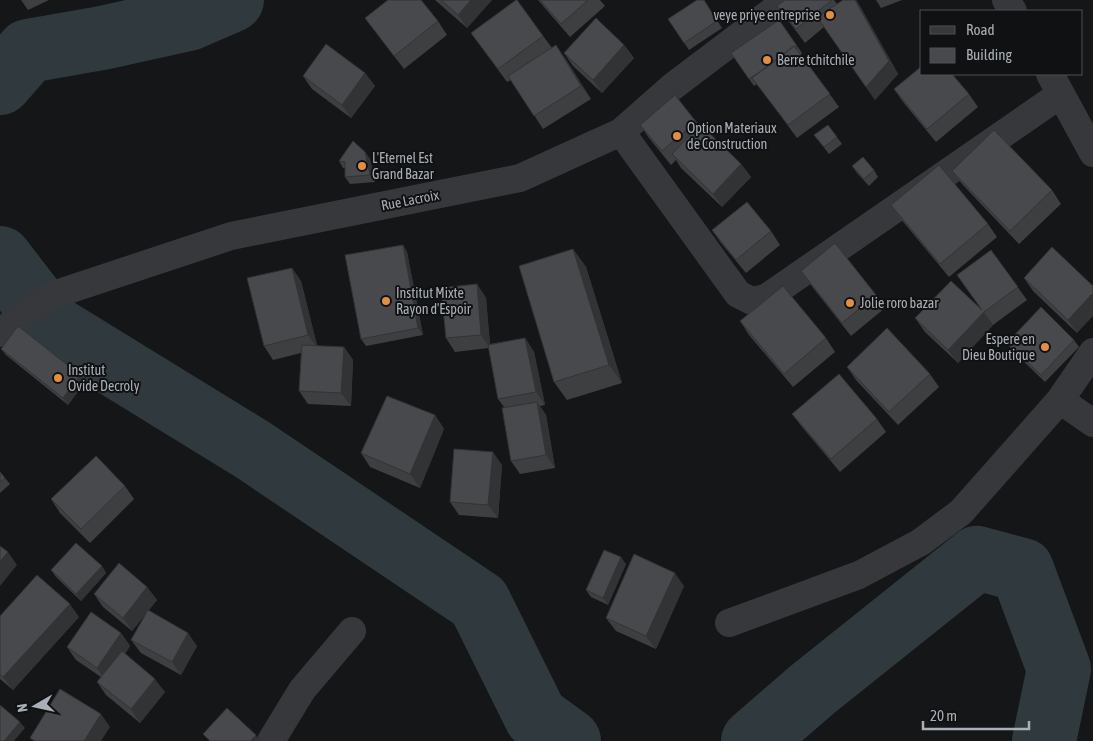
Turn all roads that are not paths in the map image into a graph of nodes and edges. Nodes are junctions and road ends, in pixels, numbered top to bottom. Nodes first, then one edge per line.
1 (787, 0) edge
2 (1056, 84) edge
3 (621, 132) junction
4 (1093, 153) edge
5 (8, 327) edge
6 (1093, 352) edge
7 (1060, 400) junction
8 (1093, 423) edge
9 (729, 623) dead end
10 (352, 631) dead end
11 (271, 741) edge

1 - 3 street, Rue Lacroix
2 - 3 street
2 - 4 street
3 - 5 street, Rue Lacroix
6 - 7 street
7 - 8 street
7 - 9 street
10 - 11 street

